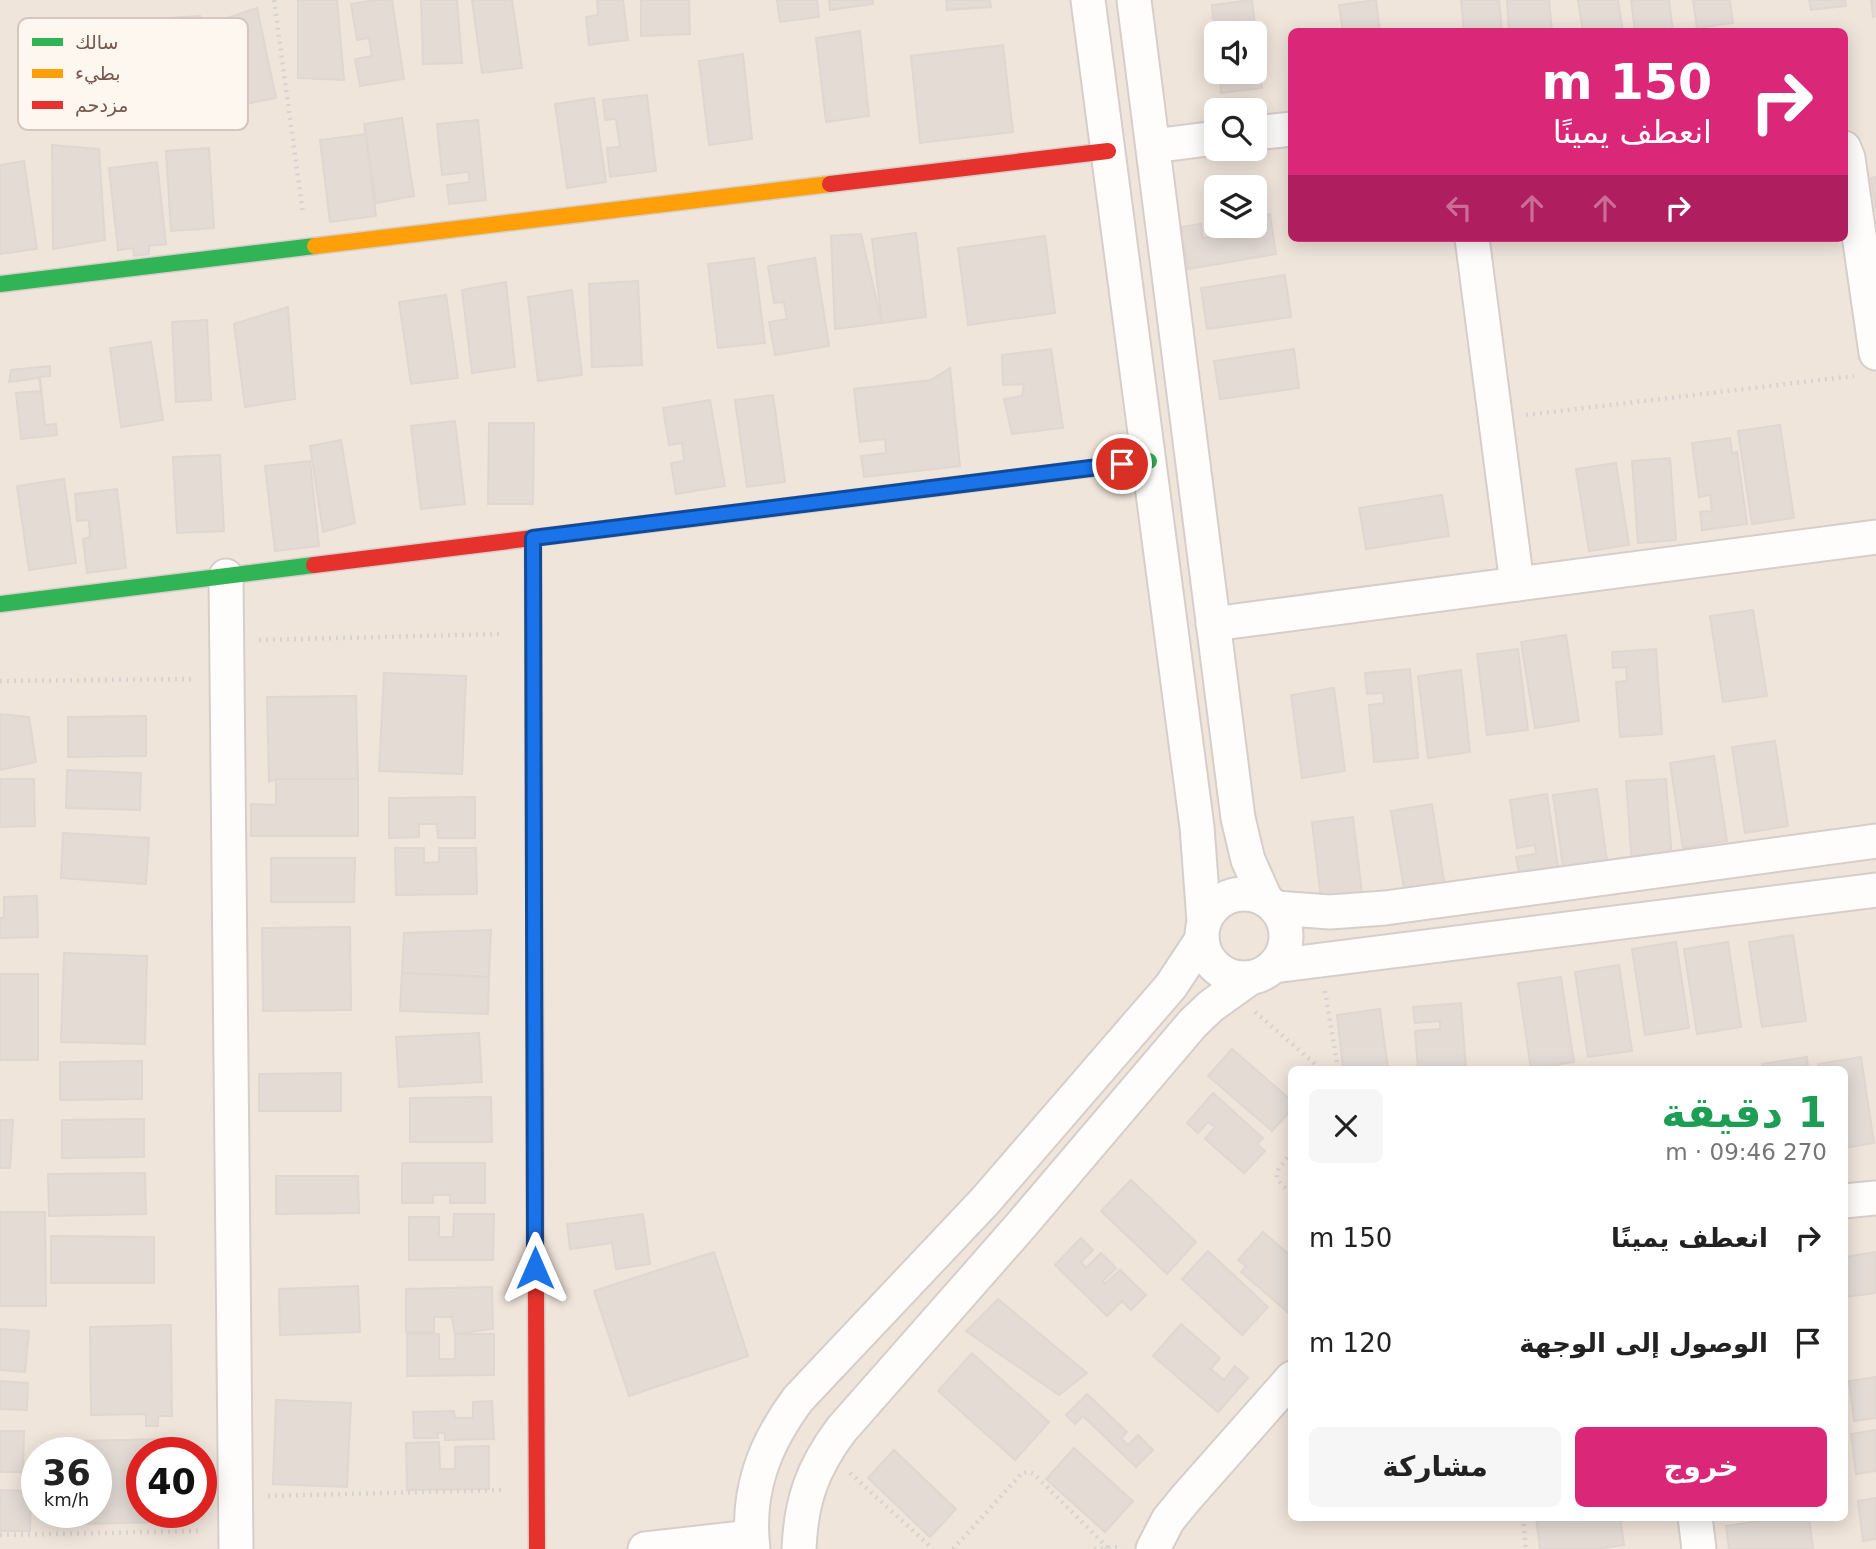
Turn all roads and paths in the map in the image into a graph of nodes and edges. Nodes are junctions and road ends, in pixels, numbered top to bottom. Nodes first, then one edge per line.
1 (274, 0) edge
2 (1088, 0) edge
3 (1134, 0) edge
4 (1288, 129) edge
5 (1267, 132) edge
6 (1204, 140) edge
7 (1153, 146) junction
8 (1108, 151) junction
9 (1848, 158) edge
10 (1473, 242) edge
11 (307, 247) junction
12 (0, 284) edge
13 (1869, 364) edge
14 (1496, 419) junction
15 (1149, 461) junction
16 (1876, 537) edge
17 (533, 538) junction
18 (226, 576) junction
19 (1517, 584) junction
20 (0, 604) edge
21 (1213, 624) junction
22 (533, 633) junction
23 (227, 640) junction
24 (227, 679) junction
25 (0, 681) edge
26 (1876, 841) edge
27 (1876, 890) edge
28 (1271, 904) junction
29 (1203, 930) junction
30 (1320, 959) junction
31 (1252, 978) junction
32 (1319, 1066) edge
33 (1338, 1066) edge
34 (1288, 1157) edge
35 (1288, 1191) edge
36 (1876, 1198) edge
37 (1848, 1201) edge
38 (1288, 1383) edge
39 (826, 1451) junction
40 (536, 1489) junction
41 (236, 1497) junction
42 (1523, 1521) edge
43 (1696, 1521) edge
44 (0, 1535) edge
45 (236, 1540) edge
46 (752, 1543) edge
47 (1108, 1548) edge
48 (537, 1549) edge
49 (645, 1549) edge
50 (799, 1549) edge
51 (933, 1549) edge
52 (953, 1549) edge
53 (1153, 1549) edge
54 (1526, 1549) edge
55 (1699, 1549) edge

1 - 11 path
2 - 8 street
3 - 7 street
4 - 5 street
6 - 7 street
7 - 21 street
8 - 11 street
8 - 15 street
9 - 13 street
10 - 14 street
11 - 12 street
13 - 14 path
14 - 19 street
15 - 17 street
15 - 29 street
16 - 19 street
17 - 18 street
17 - 22 street
18 - 20 street
18 - 23 street
19 - 21 street
21 - 28 street
22 - 23 path
22 - 40 street
23 - 24 street
24 - 25 path
24 - 41 street
26 - 28 street
27 - 30 street
28 - 29 street
28 - 31 street
29 - 31 street
29 - 46 street
30 - 31 street
30 - 33 path
31 - 32 path
31 - 39 street
34 - 35 path
36 - 37 street
38 - 53 street
39 - 50 street
39 - 51 path
40 - 41 path
40 - 48 street
41 - 45 street
42 - 54 path
43 - 55 street
44 - 45 path
46 - 49 street
47 - 52 path

